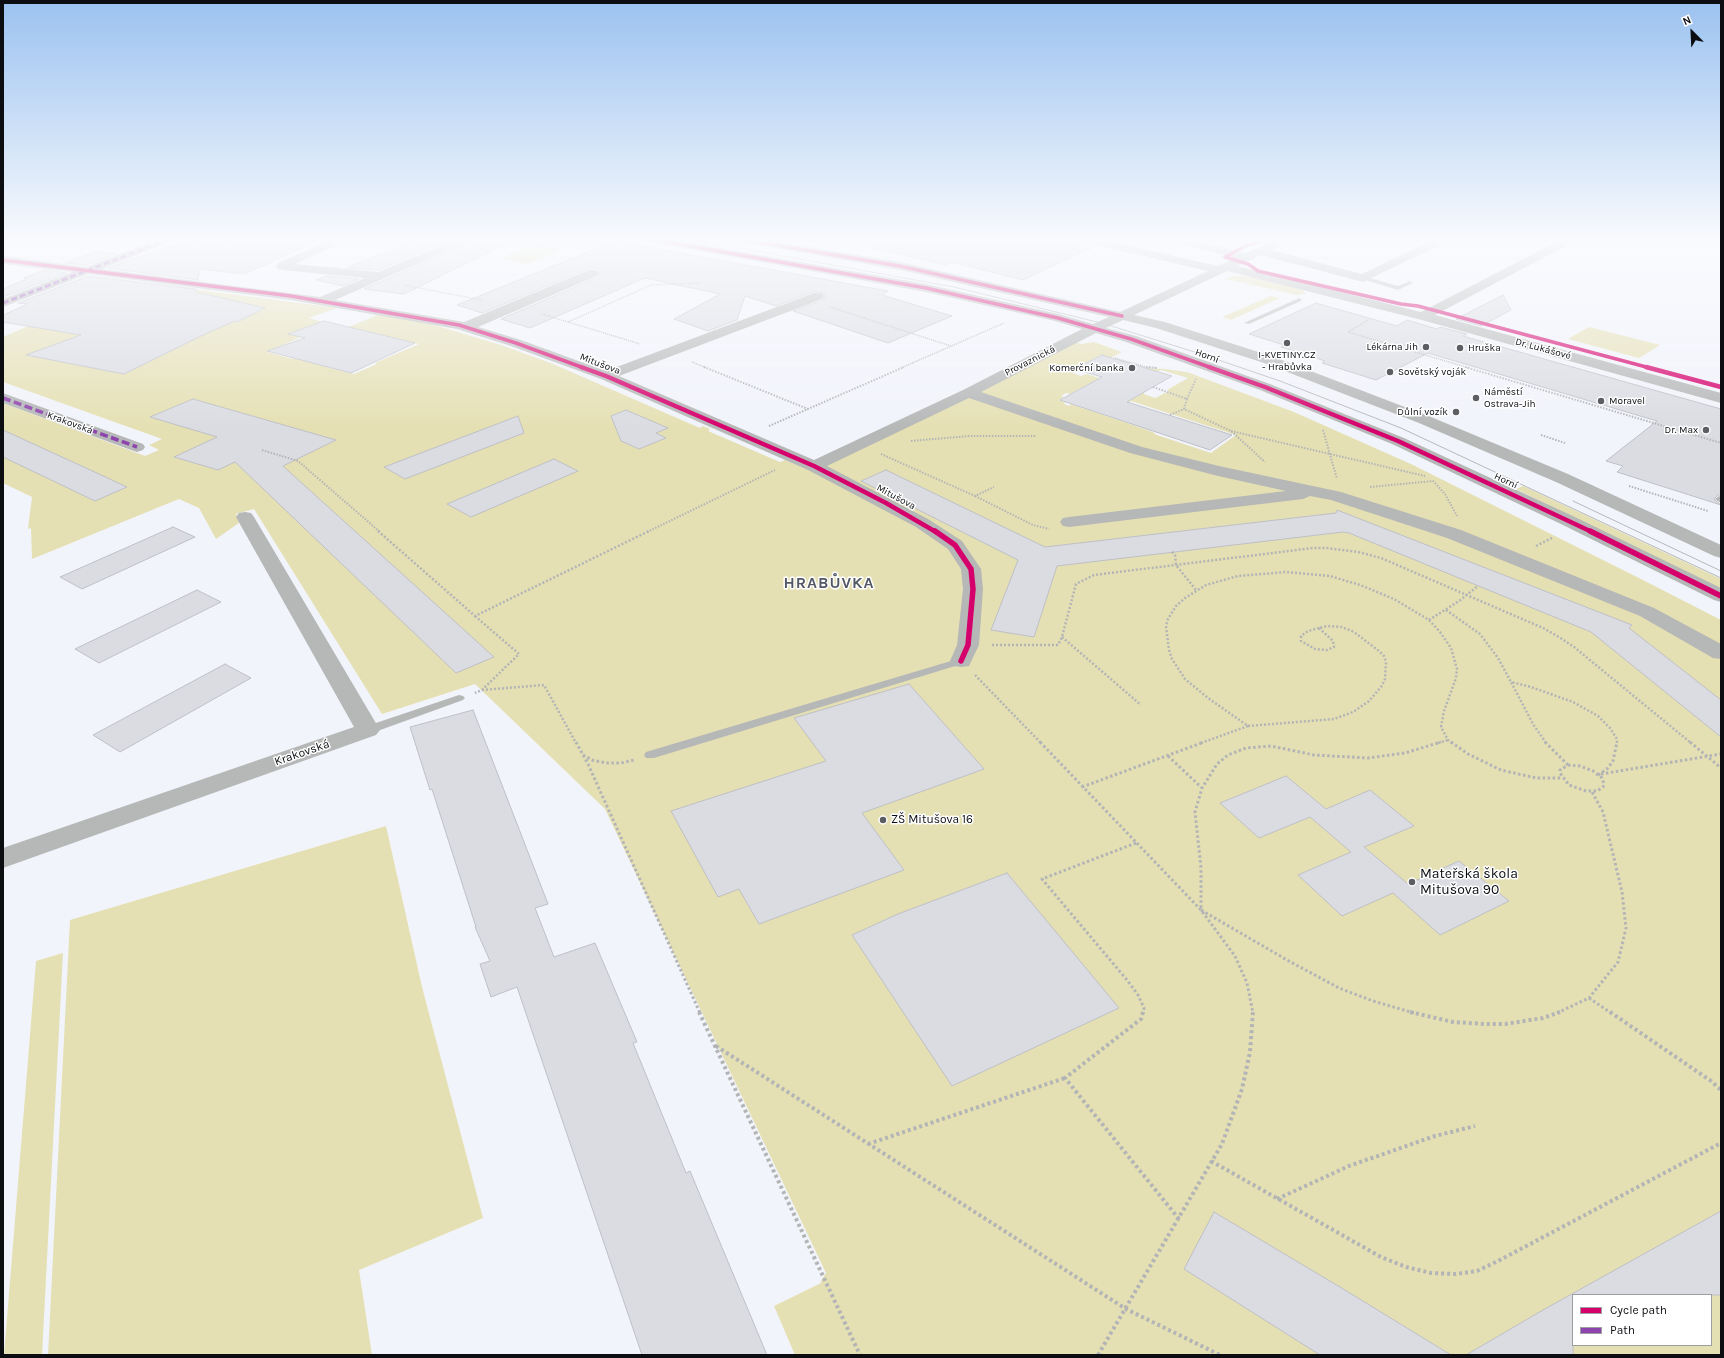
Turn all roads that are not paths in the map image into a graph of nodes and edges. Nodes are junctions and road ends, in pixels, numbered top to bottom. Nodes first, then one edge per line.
1 (330, 302) edge
2 (523, 302) edge
3 (801, 302) edge
4 (987, 302) edge
5 (1065, 302) edge
6 (1151, 302) edge
7 (1294, 302) edge
8 (1365, 302) edge
9 (1449, 302) edge
10 (1122, 316) junction
11 (1423, 316) junction
12 (1247, 323) dead end
13 (464, 327) junction
14 (1095, 328) junction
15 (606, 376) junction
16 (968, 393) junction
17 (3, 398) edge
18 (1721, 398) edge
19 (138, 447) dead end
20 (814, 466) junction
21 (1240, 475) junction
22 (1317, 492) junction
23 (1248, 501) junction
24 (245, 517) dead end
25 (1069, 522) dead end
26 (1721, 552) edge
27 (1721, 596) edge
28 (964, 653) joint
29 (1721, 653) edge
30 (459, 698) road end
31 (368, 730) junction
32 (650, 755) road end
33 (3, 858) edge

1 - 13 street, Mitušova
2 - 13 street
3 - 15 street, Mitušova
4 - 14 street, Horní
5 - 10 street, Horní
6 - 10 street, Provaznická
7 - 12 lane
8 - 11 street, Dr. Lukášové
9 - 11 street
10 - 14 street, Provaznická
10 - 26 street, Horní
11 - 18 street, Dr. Lukášové
13 - 15 street, Mitušova
14 - 16 street, Provaznická
14 - 27 street, Horní
15 - 20 street, Mitušova
16 - 20 street, Provaznická
16 - 21 street
17 - 19 street, Krakovská
20 - 28 street, Mitušova
21 - 22 street
21 - 23 street
22 - 23 street
22 - 29 street
23 - 25 street
24 - 31 street
28 - 32 lane
30 - 31 lane
31 - 33 street, Krakovská

